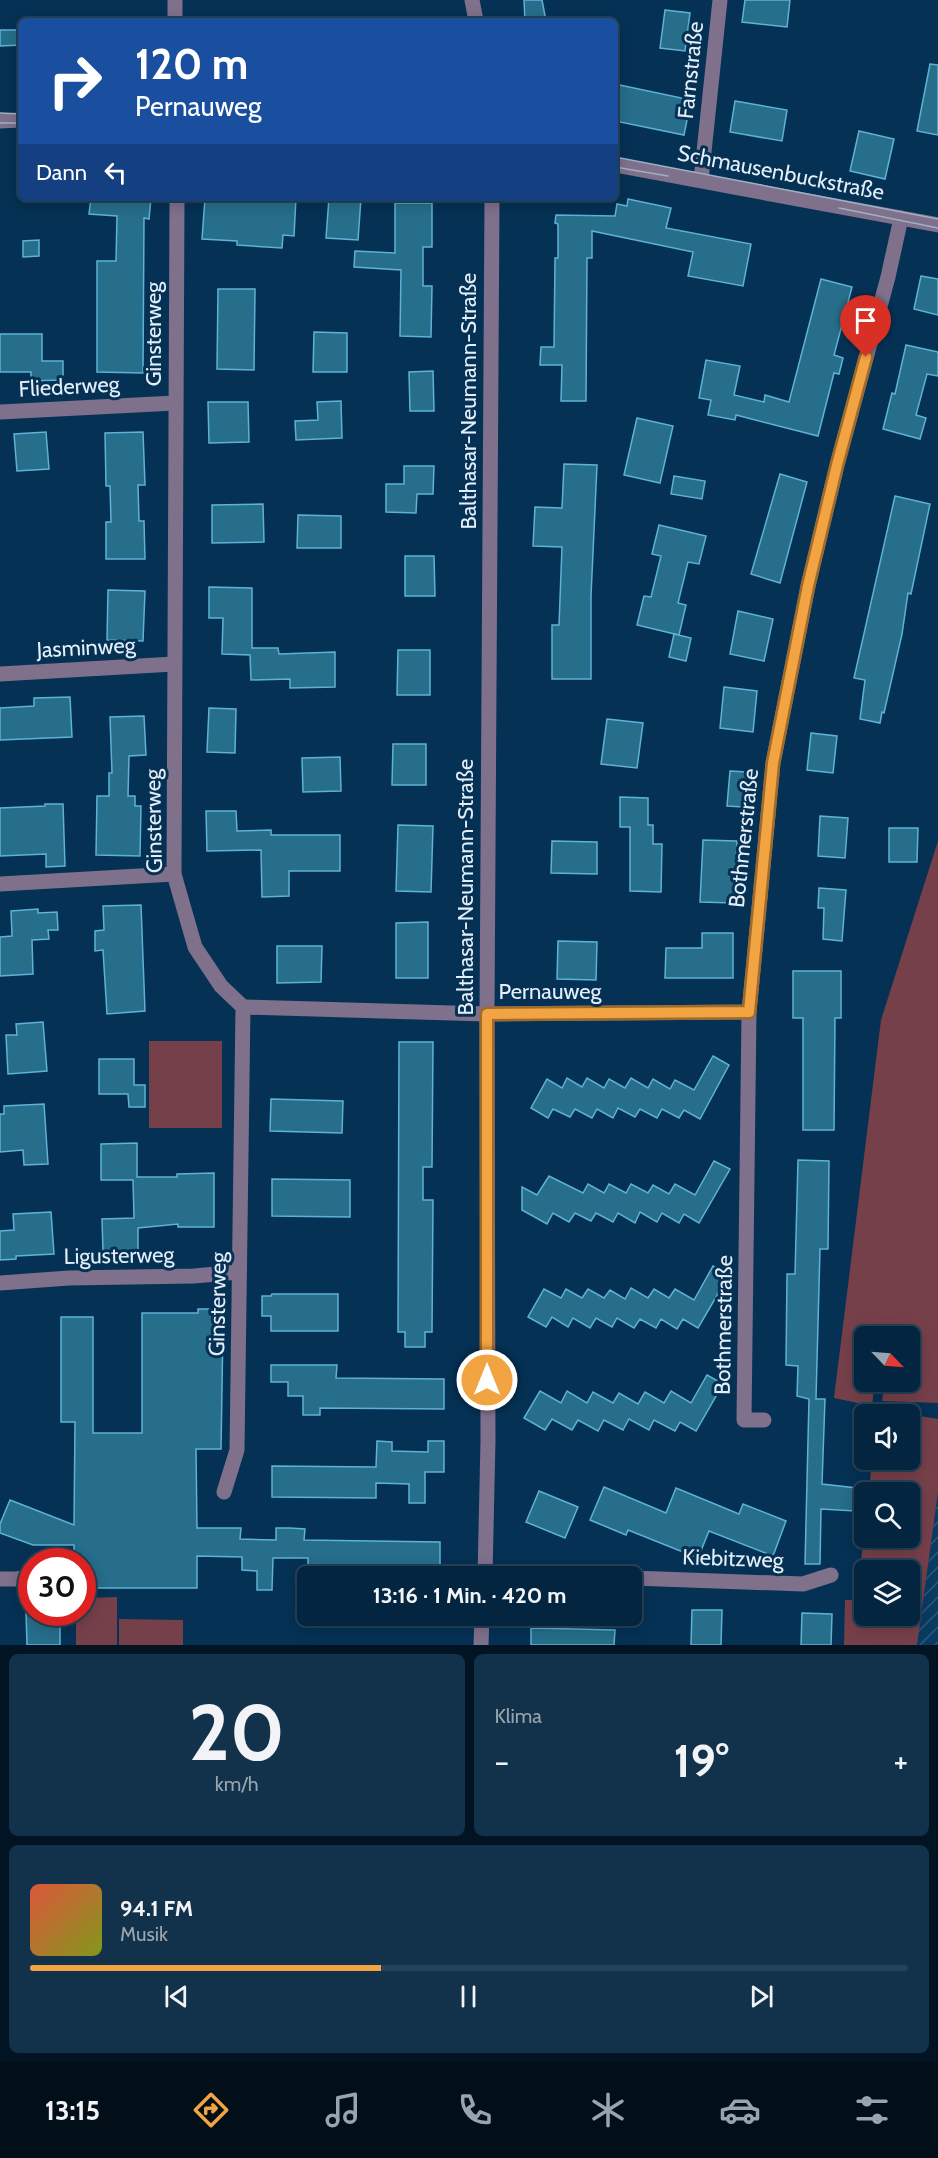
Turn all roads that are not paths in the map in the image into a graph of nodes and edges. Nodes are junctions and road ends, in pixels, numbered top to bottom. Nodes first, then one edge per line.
1 (175, 0) edge
2 (472, 0) edge
3 (720, 0) edge
4 (174, 18) edge
5 (475, 18) edge
6 (18, 120) edge
7 (0, 121) edge
8 (618, 166) edge
9 (701, 180) junction
10 (177, 201) edge
11 (492, 201) edge
12 (901, 218) junction
13 (938, 225) edge
14 (175, 403) junction
15 (0, 412) edge
16 (174, 664) junction
17 (0, 674) edge
18 (174, 874) junction
19 (0, 884) edge
20 (243, 1007) junction
21 (749, 1012) junction
22 (487, 1014) junction
23 (239, 1272) junction
24 (0, 1283) edge
25 (764, 1420) dead end
26 (224, 1492) dead end
27 (485, 1566) edge
28 (831, 1575) dead end
29 (18, 1578) edge
30 (642, 1578) edge
31 (0, 1579) edge
32 (482, 1626) edge
33 (481, 1645) edge

1 - 4 street
2 - 5 street
3 - 9 street, Farnstraße
6 - 7 street
8 - 9 street, Schmausenbuckstraße
9 - 12 street, Schmausenbuckstraße
10 - 14 street, Ginsterweg
11 - 22 street, Balthasar-Neumann-Straße
12 - 13 street, Schmausenbuckstraße
12 - 21 street, Bothmerstraße
14 - 15 street, Fliederweg
14 - 16 street, Ginsterweg
16 - 17 street, Jasminweg
16 - 18 street, Ginsterweg
18 - 19 street
18 - 20 street, Ginsterweg
20 - 22 street, Pernauweg
20 - 23 street, Ginsterweg
21 - 22 street, Pernauweg
21 - 25 street, Bothmerstraße
22 - 27 street, Balthasar-Neumann-Straße
23 - 24 street, Ligusterweg
23 - 26 street, Ginsterweg
28 - 30 street, Kiebitzweg
29 - 31 street
32 - 33 street

